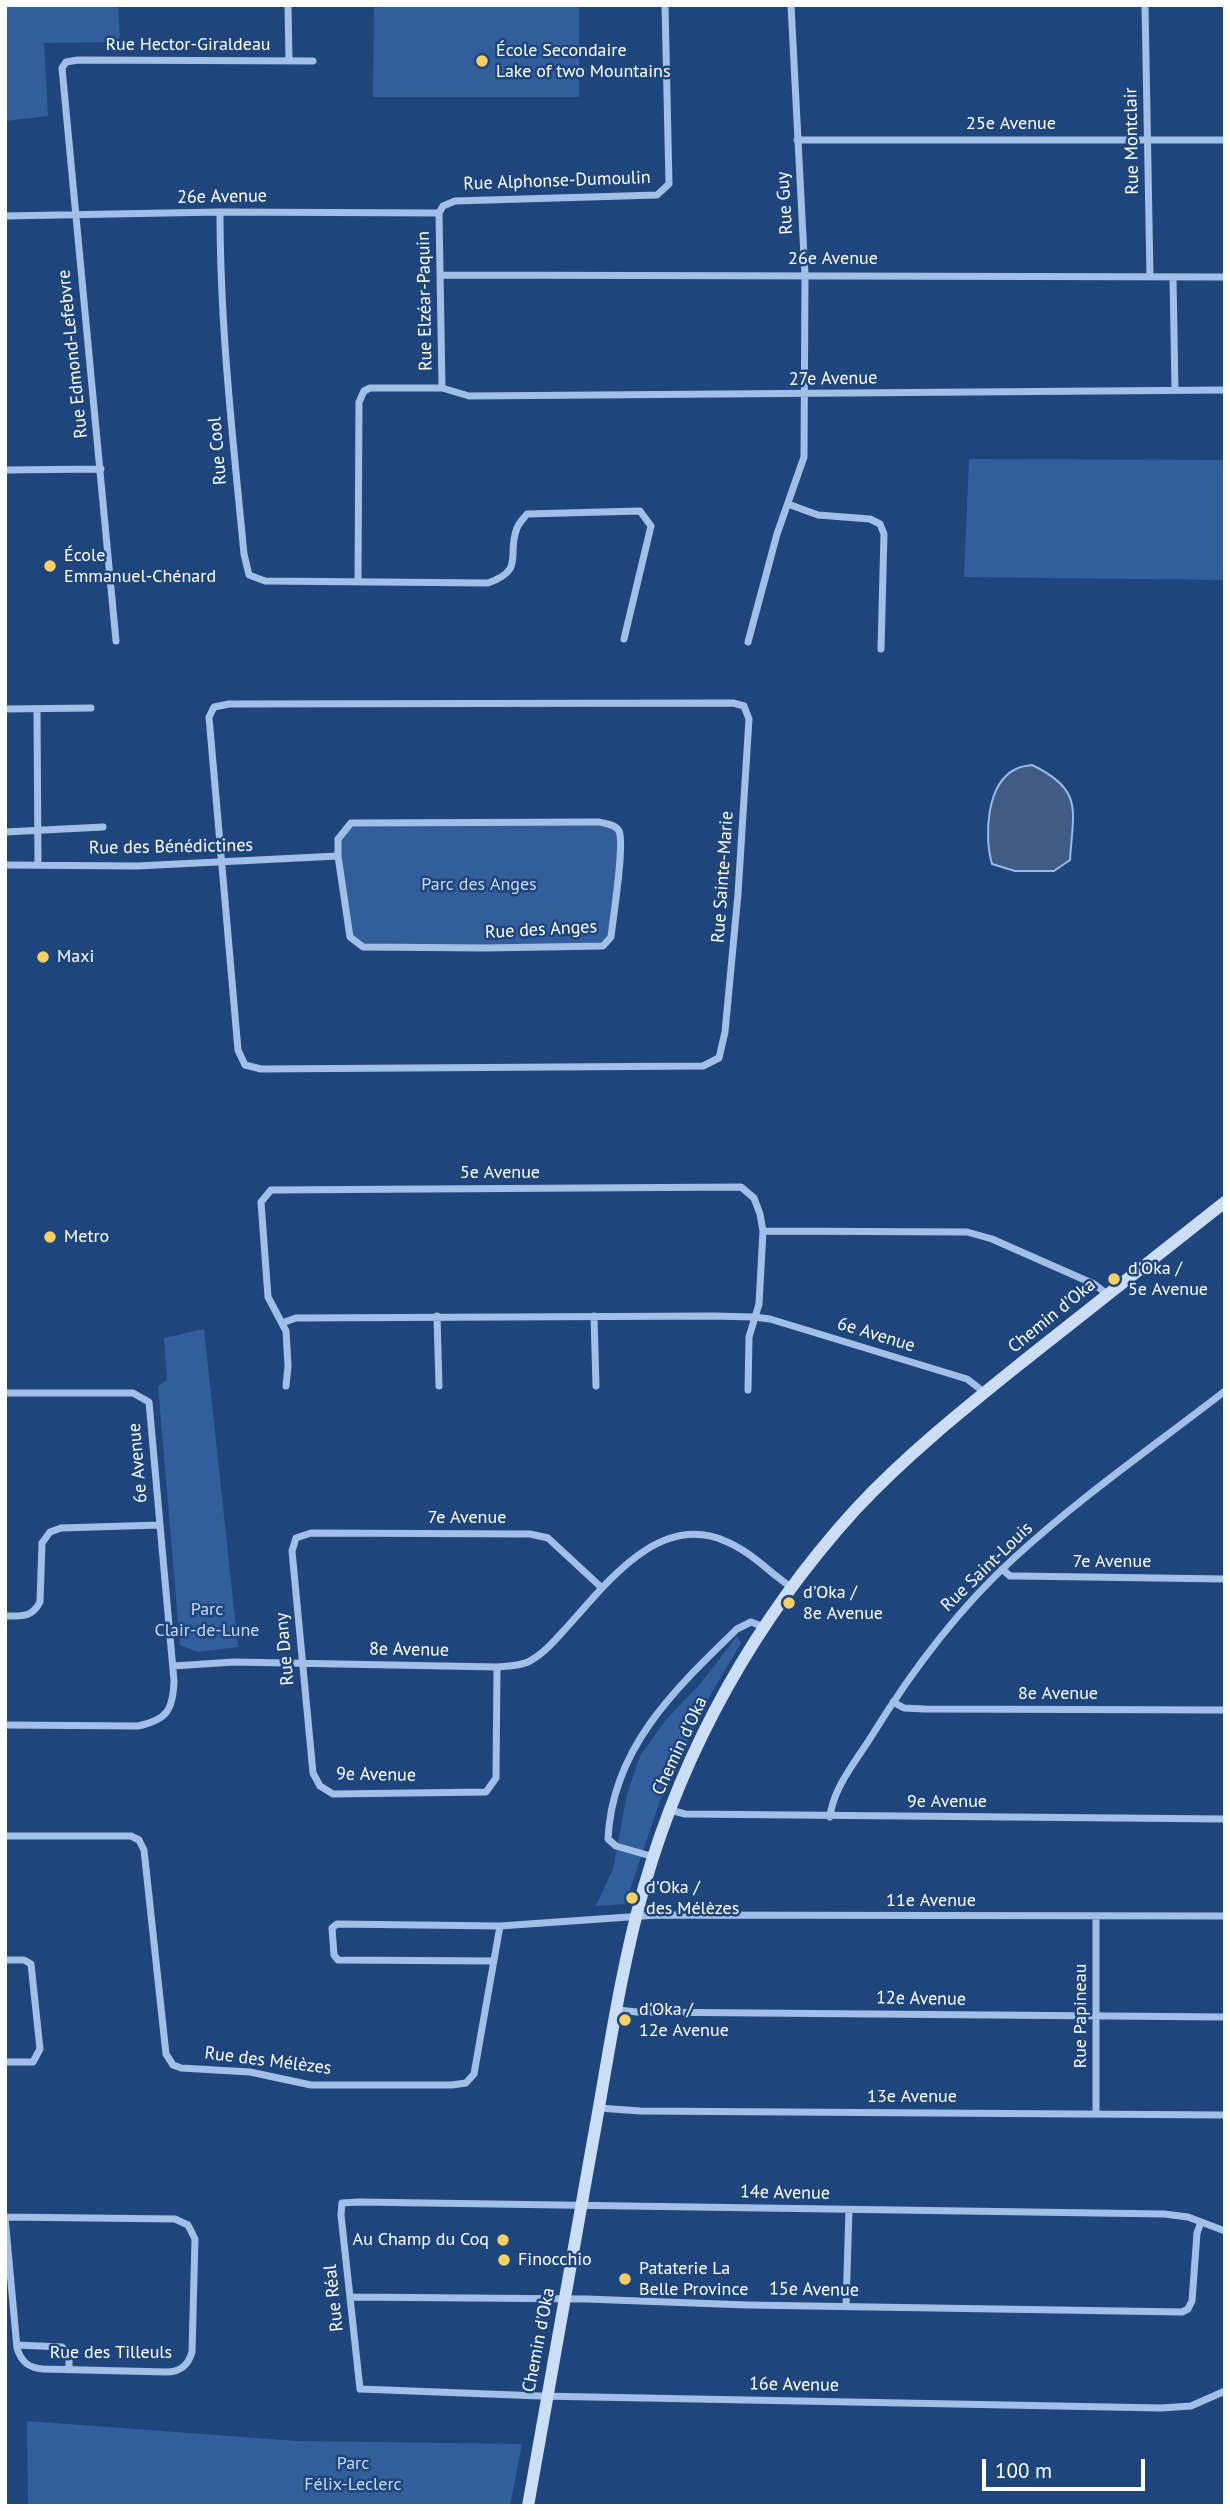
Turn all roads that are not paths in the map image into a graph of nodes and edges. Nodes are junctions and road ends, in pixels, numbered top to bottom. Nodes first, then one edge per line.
1 (288, 5) edge
2 (665, 5) edge
3 (791, 5) edge
4 (1145, 5) edge
5 (289, 61) junction
6 (313, 61) dead end
7 (64, 64) joint
8 (797, 140) junction
9 (1147, 140) junction
10 (1225, 140) edge
11 (220, 212) junction
12 (439, 213) junction
13 (5, 216) edge
14 (76, 216) junction
15 (441, 275) junction
16 (805, 275) junction
17 (1150, 277) junction
18 (1173, 277) junction
19 (1225, 277) edge
20 (442, 388) junction
21 (1175, 390) junction
22 (1225, 390) edge
23 (806, 395) junction
24 (101, 469) junction
25 (5, 470) edge
26 (788, 505) junction
27 (358, 582) junction
28 (624, 639) dead end
29 (116, 641) dead end
30 (748, 642) dead end
31 (881, 649) dead end
32 (91, 708) dead end
33 (5, 709) edge
34 (37, 709) junction
35 (103, 827) dead end
36 (39, 830) junction
37 (5, 832) edge
38 (338, 856) junction
39 (222, 862) junction
40 (38, 864) junction
41 (5, 865) edge
42 (1225, 1202) edge
43 (763, 1231) junction
44 (1108, 1294) junction
45 (437, 1316) junction
46 (594, 1317) junction
47 (754, 1317) junction
48 (282, 1322) junction
49 (286, 1386) dead end
50 (439, 1386) dead end
51 (596, 1386) dead end
52 (748, 1390) dead end
53 (1225, 1391) edge
54 (984, 1392) junction
55 (5, 1393) edge
56 (160, 1525) junction
57 (311, 1533) joint
58 (1002, 1569) junction
59 (1225, 1579) edge
60 (791, 1587) junction
61 (602, 1588) junction
62 (5, 1616) edge
63 (764, 1627) junction
64 (301, 1663) junction
65 (173, 1666) junction
66 (497, 1667) junction
67 (893, 1702) junction
68 (1225, 1710) edge
69 (5, 1726) edge
70 (313, 1773) joint
71 (670, 1810) junction
72 (830, 1816) junction
73 (1225, 1819) edge
74 (5, 1836) edge
75 (654, 1857) junction
76 (636, 1916) junction
77 (1225, 1916) edge
78 (1096, 1917) junction
79 (500, 1926) junction
80 (5, 1960) edge
81 (494, 1961) junction
82 (617, 2010) junction
83 (1096, 2016) junction
84 (1225, 2017) edge
85 (5, 2062) edge
86 (599, 2108) junction
87 (1096, 2114) junction
88 (1225, 2115) edge
89 (342, 2203) joint
90 (582, 2206) junction
91 (849, 2210) junction
92 (5, 2217) edge
93 (1201, 2222) junction
94 (1225, 2231) edge
95 (351, 2297) junction
96 (565, 2299) junction
97 (846, 2306) junction
98 (17, 2345) junction
99 (69, 2370) junction
100 (360, 2389) joint
101 (1225, 2391) edge
102 (547, 2396) junction
103 (528, 2506) edge

1 - 5 street
2 - 12 street, Rue Alphonse-Dumoulin
3 - 8 street, Rue Guy
4 - 9 street, Rue Montclair
5 - 6 street, Rue Hector-Giraldeau
5 - 7 street, Rue Hector-Giraldeau
7 - 14 street, Rue Edmond-Lefebvre
8 - 9 street, 25e Avenue
8 - 16 street, Rue Guy
9 - 10 street, 25e Avenue
9 - 17 street, Rue Montclair
11 - 12 street, 26e Avenue
11 - 14 street, 26e Avenue
11 - 27 street, Rue Cool
12 - 15 street, Rue Elzéar-Paquin
13 - 14 street, 26e Avenue
14 - 24 street, Rue Edmond-Lefebvre
15 - 16 street, 26e Avenue
15 - 20 street, Rue Elzéar-Paquin
16 - 17 street, 26e Avenue
16 - 23 street, Rue Guy
17 - 18 street, 26e Avenue
18 - 19 street, 26e Avenue
18 - 21 street
20 - 23 street, 27e Avenue
20 - 27 street, 27e Avenue
21 - 22 street, 27e Avenue
21 - 23 street, 27e Avenue
23 - 26 street, Rue Guy
24 - 25 street
24 - 29 street, Rue Edmond-Lefebvre
26 - 30 street, Rue Guy
26 - 31 street
27 - 28 street, Rue Cool
32 - 34 street
33 - 34 street
34 - 36 street
35 - 36 street
36 - 37 street
36 - 40 street
38 - 38 street, Rue des Anges
38 - 39 street, Rue des Bénédictines
39 - 39 street, Rue Sainte-Marie
39 - 40 street, Rue des Bénédictines
40 - 41 street, Rue des Bénédictines
42 - 44 main road, Chemin d'Oka
43 - 44 street
43 - 47 street
43 - 48 street, 5e Avenue
44 - 54 main road, Chemin d'Oka
45 - 46 street, 6e Avenue
45 - 48 street, 6e Avenue
45 - 50 street
46 - 47 street, 6e Avenue
46 - 51 street
47 - 52 street
47 - 54 street, 6e Avenue
48 - 49 street
53 - 58 street, Rue Saint-Louis
54 - 60 main road, Chemin d'Oka
55 - 56 street, 6e Avenue
56 - 62 street
56 - 65 street, 6e Avenue
57 - 61 street, 7e Avenue
57 - 64 street, Rue Dany
58 - 59 street, 7e Avenue
58 - 67 street, Rue Saint-Louis
60 - 61 street, 8e Avenue
60 - 63 main road, Chemin d'Oka
61 - 66 street, 8e Avenue
63 - 71 main road, Chemin d'Oka
63 - 75 street
64 - 65 street, 8e Avenue
64 - 66 street, 8e Avenue
64 - 70 street, Rue Dany
65 - 69 street
66 - 70 street, 9e Avenue
67 - 68 street, 8e Avenue
67 - 72 street, Rue Saint-Louis
71 - 72 street, 9e Avenue
71 - 75 main road, Chemin d'Oka
72 - 73 street, 9e Avenue
74 - 81 street, Rue des Mélèzes
75 - 76 main road, Chemin d'Oka
76 - 78 street, 11e Avenue
76 - 79 street
76 - 82 main road, Chemin d'Oka
77 - 78 street, 11e Avenue
78 - 83 street, Rue Papineau
79 - 81 street, Rue des Mélèzes
79 - 81 street
80 - 85 street
82 - 83 street, 12e Avenue
82 - 86 main road, Chemin d'Oka
83 - 84 street, 12e Avenue
83 - 87 street, Rue Papineau
86 - 87 street, 13e Avenue
86 - 90 main road, Chemin d'Oka
87 - 88 street, 13e Avenue
89 - 90 street, 14e Avenue
89 - 95 street, Rue Réal
90 - 91 street, 14e Avenue
90 - 96 main road, Chemin d'Oka
91 - 93 street, 14e Avenue
91 - 97 street
92 - 98 street, Rue des Tilleuls
92 - 99 street, Rue des Tilleuls
93 - 94 street, 14e Avenue
93 - 97 street, 15e Avenue
95 - 96 street, 15e Avenue
95 - 100 street, Rue Réal
96 - 97 street, 15e Avenue
96 - 102 main road, Chemin d'Oka
98 - 99 street, Rue des Tilleuls
98 - 99 street
100 - 102 street, 16e Avenue
101 - 102 street, 16e Avenue
102 - 103 main road, Chemin d'Oka

